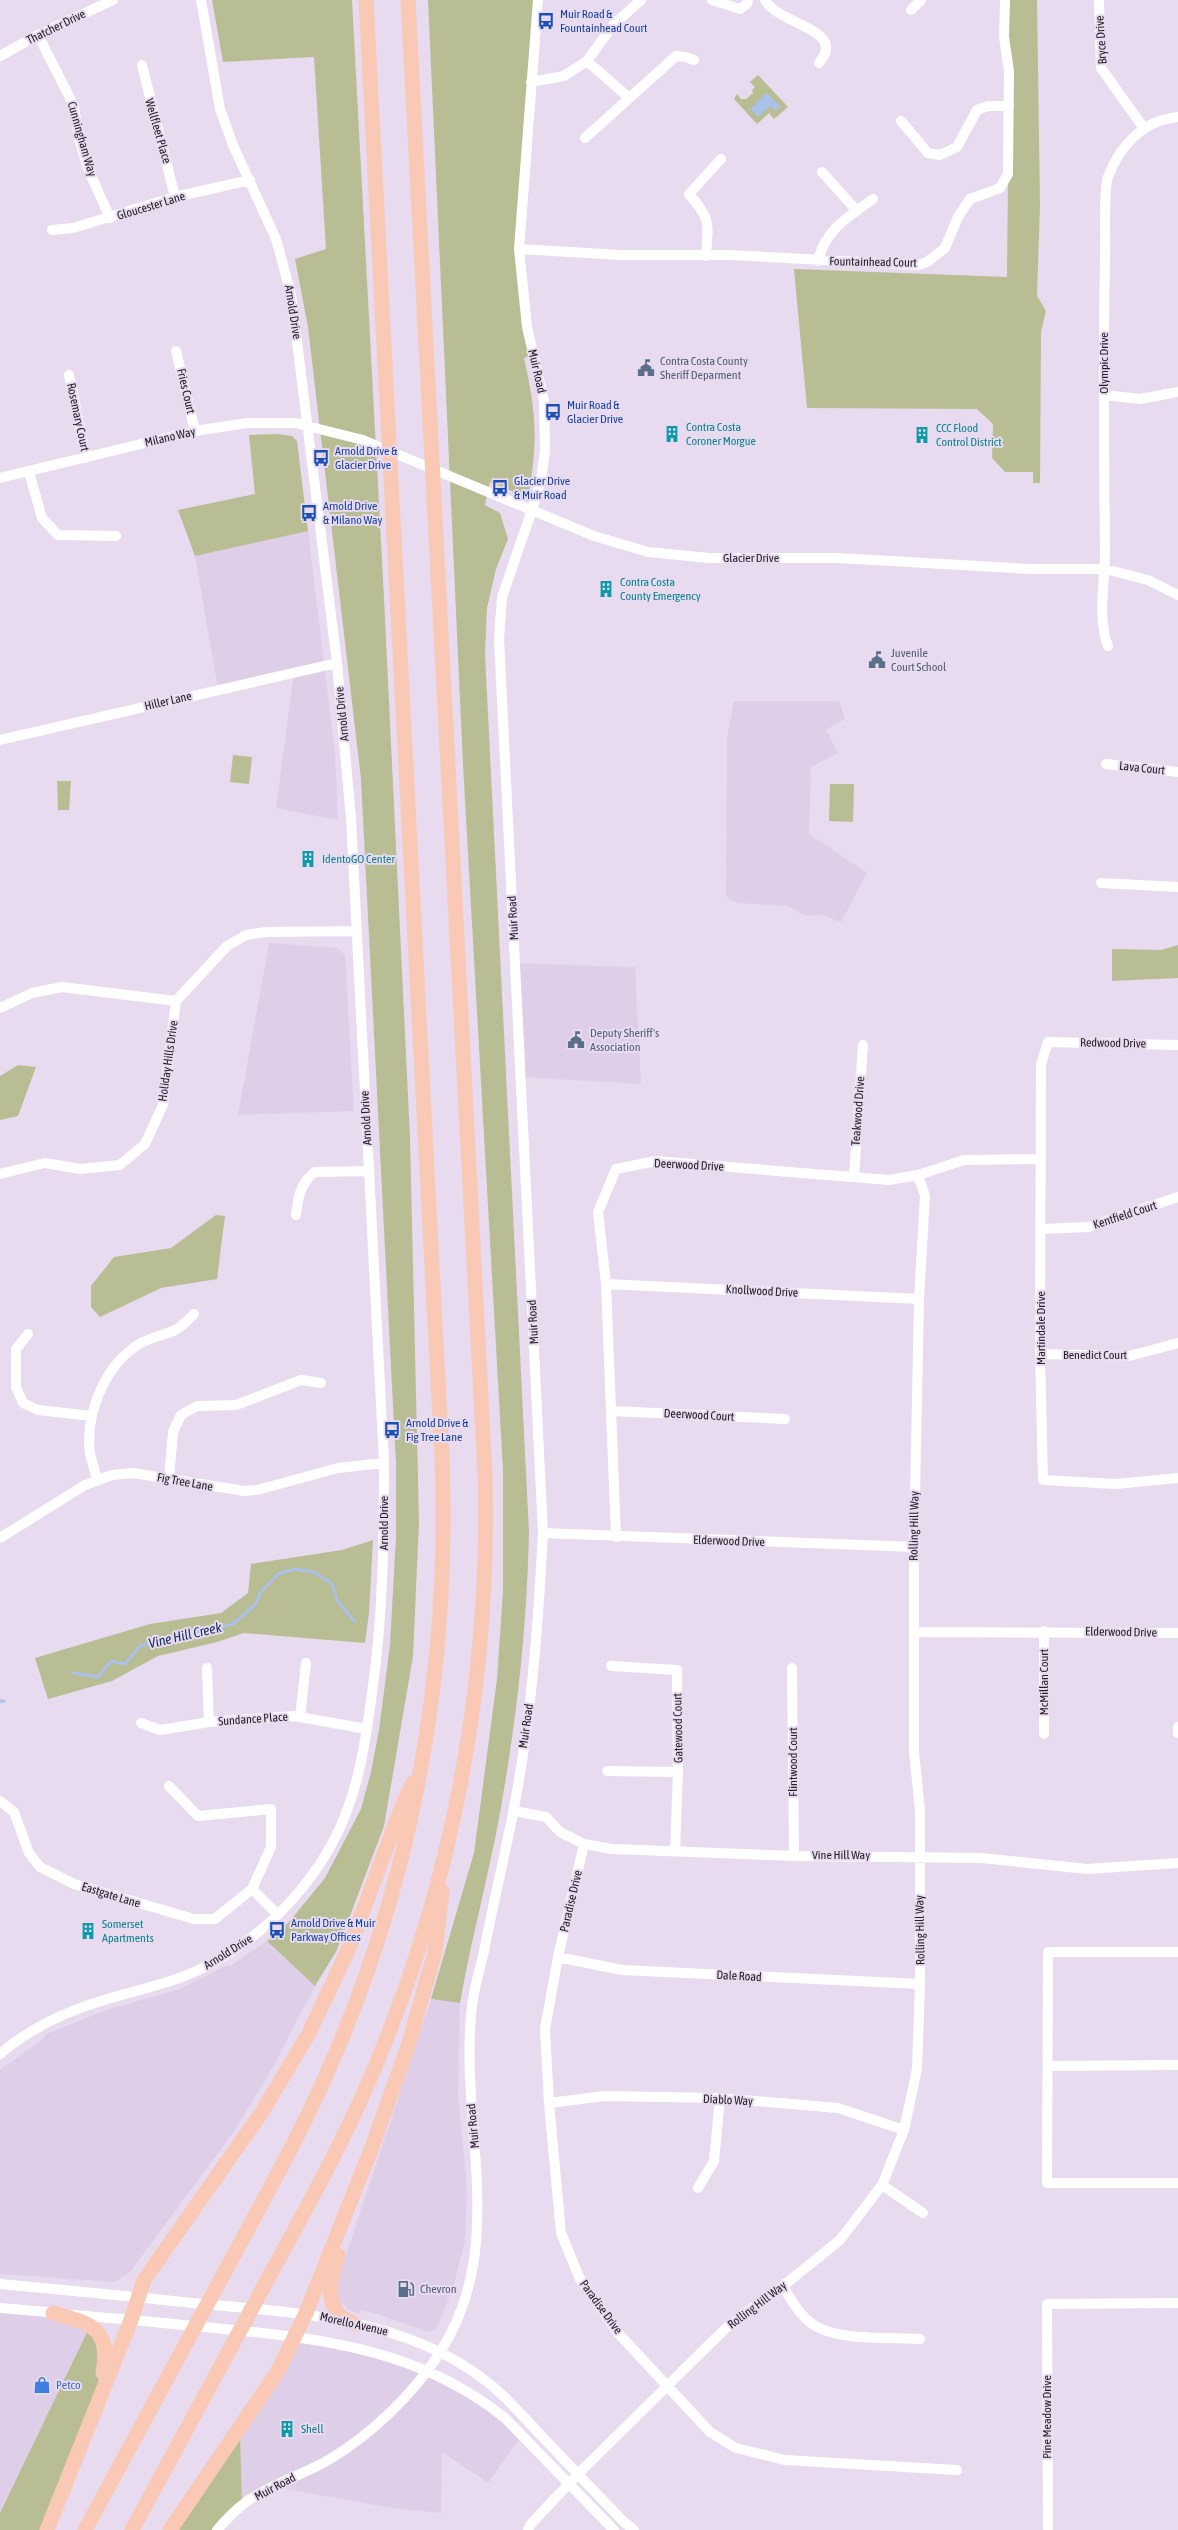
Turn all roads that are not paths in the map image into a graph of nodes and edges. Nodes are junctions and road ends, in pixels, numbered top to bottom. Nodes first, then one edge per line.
1 (113, 0) edge
2 (201, 0) edge
3 (366, 0) edge
4 (408, 0) edge
5 (538, 0) edge
6 (642, 0) edge
7 (712, 0) edge
8 (748, 0) edge
9 (765, 0) edge
10 (921, 0) edge
11 (1005, 0) edge
12 (1099, 0) edge
13 (911, 10) dead end
14 (38, 35) junction
15 (0, 56) edge
16 (694, 60) dead end
17 (587, 61) junction
18 (819, 62) dead end
19 (142, 65) dead end
20 (531, 82) junction
21 (628, 97) junction
22 (1009, 106) junction
23 (1178, 117) edge
24 (901, 121) dead end
25 (1143, 127) junction
26 (585, 138) dead end
27 (721, 160) dead end
28 (822, 172) dead end
29 (250, 180) junction
30 (175, 197) junction
31 (873, 199) dead end
32 (857, 211) junction
33 (110, 218) junction
34 (52, 230) dead end
35 (519, 249) junction
36 (706, 256) junction
37 (818, 261) junction
38 (176, 351) dead end
39 (69, 376) dead end
40 (1178, 392) edge
41 (1104, 395) junction
42 (308, 425) junction
43 (195, 431) junction
44 (343, 434) joint
45 (86, 458) junction
46 (29, 472) junction
47 (0, 478) edge
48 (532, 510) junction
49 (116, 536) dead end
50 (1105, 569) junction
51 (1178, 595) edge
52 (1108, 646) dead end
53 (337, 663) junction
54 (0, 740) edge
55 (1106, 764) dead end
56 (1178, 772) edge
57 (1101, 882) dead end
58 (1178, 888) edge
59 (356, 931) junction
60 (176, 1001) junction
61 (0, 1008) edge
62 (1048, 1042) joint
63 (1178, 1044) edge
64 (863, 1045) dead end
65 (1040, 1160) junction
66 (369, 1171) junction
67 (0, 1174) edge
68 (918, 1175) junction
69 (854, 1176) junction
70 (1178, 1197) edge
71 (296, 1215) dead end
72 (1042, 1229) junction
73 (606, 1284) junction
74 (919, 1298) junction
75 (194, 1314) dead end
76 (28, 1334) dead end
77 (1178, 1344) edge
78 (1040, 1354) junction
79 (321, 1383) dead end
80 (612, 1411) junction
81 (92, 1416) junction
82 (785, 1420) dead end
83 (384, 1463) junction
84 (169, 1478) junction
85 (1178, 1478) edge
86 (97, 1480) junction
87 (543, 1533) junction
88 (616, 1537) junction
89 (0, 1538) edge
90 (914, 1547) junction
91 (1044, 1630) junction
92 (914, 1632) junction
93 (1178, 1633) edge
94 (306, 1663) dead end
95 (612, 1666) dead end
96 (207, 1668) dead end
97 (792, 1668) dead end
98 (300, 1717) junction
99 (141, 1722) dead end
100 (209, 1722) junction
101 (1178, 1727) edge
102 (367, 1729) junction
103 (1178, 1733) edge
104 (1044, 1734) dead end
105 (422, 1766) junction
106 (608, 1771) dead end
107 (678, 1772) junction
108 (169, 1786) dead end
109 (0, 1801) edge
110 (514, 1811) junction
111 (584, 1844) junction
112 (675, 1852) junction
113 (919, 1855) junction
114 (794, 1856) junction
115 (1178, 1863) edge
116 (442, 1867) junction
117 (252, 1889) junction
118 (278, 1915) junction
119 (1178, 1952) edge
120 (558, 1957) junction
121 (920, 1984) junction
122 (0, 2054) edge
123 (1178, 2065) edge
124 (1048, 2066) junction
125 (720, 2098) junction
126 (549, 2103) junction
127 (904, 2130) junction
128 (1178, 2182) edge
129 (882, 2185) junction
130 (698, 2188) dead end
131 (923, 2212) dead end
132 (341, 2225) junction
133 (0, 2284) edge
134 (783, 2286) junction
135 (139, 2298) junction
136 (1178, 2303) edge
137 (0, 2308) edge
138 (54, 2313) junction
139 (306, 2313) junction
140 (131, 2320) junction
141 (355, 2324) junction
142 (296, 2336) junction
143 (920, 2339) dead end
144 (440, 2352) junction
145 (427, 2370) junction
146 (668, 2385) junction
147 (101, 2394) junction
148 (957, 2470) dead end
149 (578, 2474) junction
150 (568, 2484) junction
151 (47, 2530) edge
152 (84, 2530) edge
153 (132, 2530) edge
154 (170, 2530) edge
155 (217, 2530) edge
156 (528, 2530) edge
157 (614, 2530) edge
158 (634, 2530) edge
159 (1048, 2530) edge

1 - 14 street, Thatcher Drive
2 - 29 street, Arnold Drive
3 - 105 highway
4 - 116 highway
5 - 20 street, Muir Road
6 - 17 street
7 - 8 street
9 - 18 street
10 - 13 street
11 - 22 street, Fountainhead Court
12 - 25 street, Bryce Drive
14 - 15 street, Thatcher Drive
14 - 33 street, Cunningham Way
16 - 21 street
17 - 20 street
17 - 21 street
19 - 30 street, Wellfleet Place
20 - 35 street, Muir Road
21 - 26 street
22 - 24 street
22 - 37 street, Fountainhead Court
23 - 25 street, Olympic Drive
25 - 41 street, Olympic Drive
27 - 36 street
28 - 32 street
29 - 30 street, Gloucester Lane
29 - 42 street, Arnold Drive
30 - 33 street, Gloucester Lane
31 - 32 street
32 - 37 street
33 - 34 street, Gloucester Lane
35 - 36 street, Fountainhead Court
35 - 48 street, Muir Road
36 - 37 street, Fountainhead Court
38 - 43 street, Fries Court
39 - 45 street, Rosemary Court
40 - 41 street
41 - 50 street, Olympic Drive
42 - 43 street, Milano Way
42 - 44 street, Milano Way
42 - 53 street, Arnold Drive
43 - 45 street, Milano Way
44 - 48 street, Glacier Drive
45 - 46 street, Milano Way
46 - 47 street, Milano Way
46 - 49 street
48 - 50 street, Glacier Drive
48 - 87 street, Muir Road
50 - 51 street, Glacier Drive
50 - 52 street, Olympic Drive
53 - 54 street, Hiller Lane
53 - 59 street, Arnold Drive
55 - 56 street, Lava Court
57 - 58 street
59 - 60 street
59 - 66 street, Arnold Drive
60 - 61 street
60 - 67 street, Holiday Hills Drive
62 - 63 street, Redwood Drive
62 - 65 street, Martindale Drive
64 - 69 street, Teakwood Drive
65 - 68 street, Deerwood Drive
65 - 72 street, Martindale Drive
66 - 71 street
66 - 83 street, Arnold Drive
68 - 69 street, Deerwood Drive
68 - 74 street, Rolling Hill Way
69 - 73 street, Deerwood Drive
70 - 72 street, Kentfield Court
72 - 78 street, Martindale Drive
73 - 74 street, Knollwood Drive
73 - 80 street, Deerwood Drive
74 - 90 street, Rolling Hill Way
75 - 81 street
76 - 81 street
77 - 78 street, Benedict Court
78 - 85 street, Martindale Drive
79 - 84 street
80 - 82 street, Deerwood Court
80 - 88 street, Deerwood Drive
81 - 86 street
83 - 84 street, Fig Tree Lane
83 - 102 street, Arnold Drive
84 - 86 street, Fig Tree Lane
86 - 89 street, Fig Tree Lane
87 - 88 street, Elderwood Drive
87 - 110 street, Muir Road
88 - 90 street, Elderwood Drive
90 - 92 street, Rolling Hill Way
91 - 92 street, Elderwood Drive
91 - 93 street, Elderwood Drive
91 - 104 street, McMillan Court
92 - 113 street, Rolling Hill Way
94 - 98 street
95 - 107 street, Gatewood Court
96 - 100 street
97 - 114 street, Flintwood Court
98 - 100 street, Sundance Place
98 - 102 street, Sundance Place
99 - 100 street, Sundance Place
101 - 103 street
102 - 118 street, Arnold Drive
105 - 135 highway
105 - 152 highway
106 - 107 street
107 - 112 street, Gatewood Court
108 - 117 street, Eastgate Lane
109 - 117 street, Eastgate Lane
110 - 111 street, Vine Hill Way
110 - 144 street, Muir Road
111 - 112 street, Vine Hill Way
111 - 120 street, Paradise Drive
112 - 114 street, Vine Hill Way
113 - 114 street, Vine Hill Way
113 - 115 street, Vine Hill Way
113 - 121 street, Rolling Hill Way
116 - 132 highway
116 - 153 highway
117 - 118 street
118 - 122 street, Arnold Drive
119 - 124 street
120 - 121 street, Dale Road
120 - 126 street, Paradise Drive
121 - 127 street, Rolling Hill Way
123 - 124 street
124 - 128 street
125 - 126 street, Diablo Way
125 - 127 street, Diablo Way
125 - 130 street
126 - 146 street, Paradise Drive
127 - 129 street, Rolling Hill Way
129 - 131 street
129 - 134 street, Rolling Hill Way
132 - 139 highway
132 - 141 highway
133 - 135 street, Morello Avenue
134 - 143 street
134 - 146 street, Rolling Hill Way
135 - 139 street, Morello Avenue
135 - 140 highway
136 - 159 street, Pine Meadow Drive
137 - 138 street, Morello Avenue
138 - 140 street, Morello Avenue
138 - 147 highway
139 - 141 street, Morello Avenue
139 - 142 highway
140 - 142 street, Morello Avenue
140 - 147 highway
141 - 144 street, Morello Avenue
142 - 145 street, Morello Avenue
142 - 154 highway
144 - 145 street, Muir Road
144 - 149 street, Morello Avenue
145 - 150 street, Morello Avenue
145 - 155 street, Muir Road
146 - 148 street, Paradise Drive
146 - 149 street, Rolling Hill Way
147 - 151 highway
149 - 150 street, Rolling Hill Way
149 - 158 street, Morello Avenue
150 - 156 street, Rolling Hill Way
150 - 157 street, Morello Avenue

